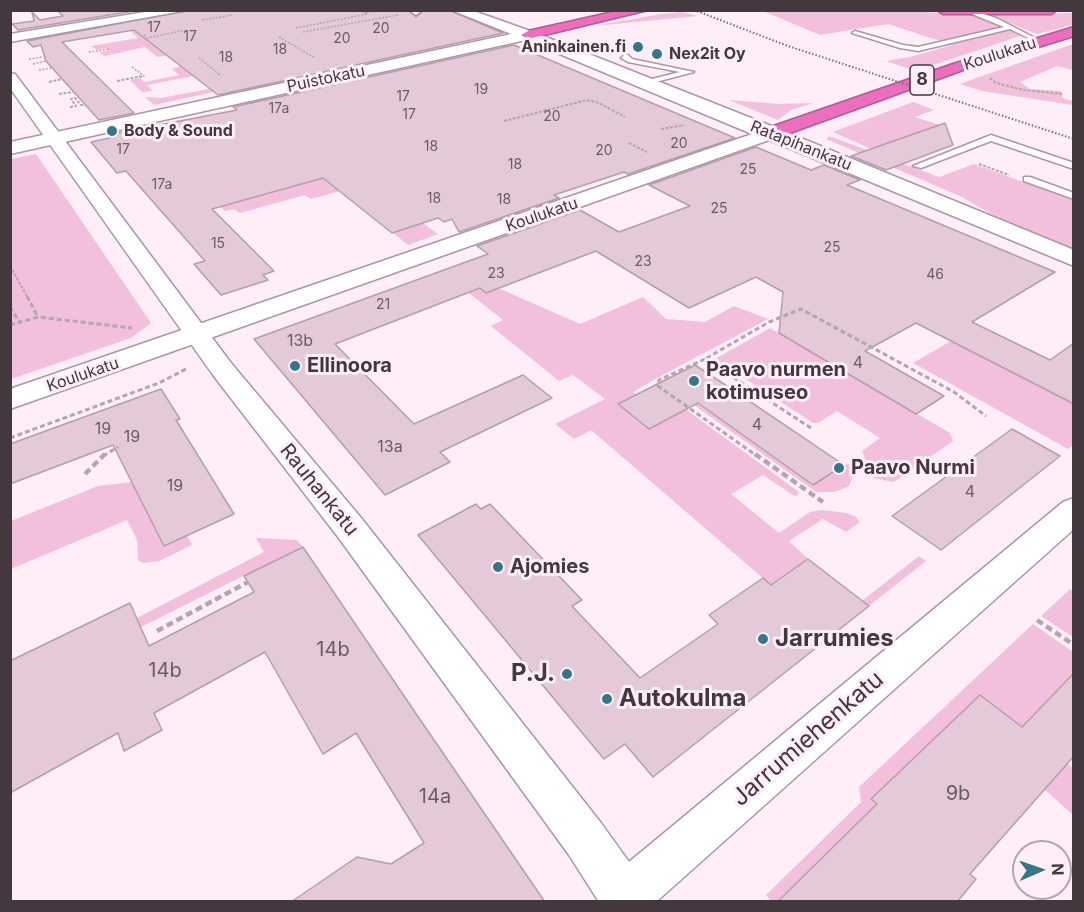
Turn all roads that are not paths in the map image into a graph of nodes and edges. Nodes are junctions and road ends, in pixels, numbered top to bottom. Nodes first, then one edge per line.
1 (183, 10) edge
2 (457, 10) edge
3 (642, 10) edge
4 (943, 10) edge
5 (1051, 10) edge
6 (970, 12) edge
7 (1011, 27) junction
8 (1074, 31) edge
9 (855, 33) dead end
10 (528, 35) junction
11 (10, 38) edge
12 (1038, 41) junction
13 (626, 56) dead end
14 (10, 77) edge
15 (647, 83) junction
16 (772, 134) junction
17 (56, 138) junction
18 (10, 148) edge
19 (918, 166) dead end
20 (1074, 166) edge
21 (1027, 179) road end
22 (1074, 196) edge
23 (1074, 259) edge
24 (197, 335) junction
25 (10, 400) edge
26 (1074, 510) edge
27 (627, 899) edge

1 - 11 street
2 - 10 main road, Ratapihankatu
3 - 10 highway, Puistokatu
4 - 6 highway
5 - 6 highway
6 - 7 lane
7 - 9 lane
7 - 12 lane
8 - 12 highway, Koulukatu / 8
10 - 15 main road, Ratapihankatu
10 - 17 main road, Puistokatu
12 - 16 highway, Koulukatu / 8
13 - 15 lane
14 - 17 street, Rauhankatu
15 - 16 main road, Ratapihankatu
16 - 23 main road, Ratapihankatu
16 - 24 main road, Koulukatu / 8
17 - 18 main road, Puistokatu
17 - 24 street, Rauhankatu
19 - 20 lane
21 - 22 lane
24 - 25 main road, Koulukatu / 8
24 - 27 street, Rauhankatu
26 - 27 street, Jarrumiehenkatu

